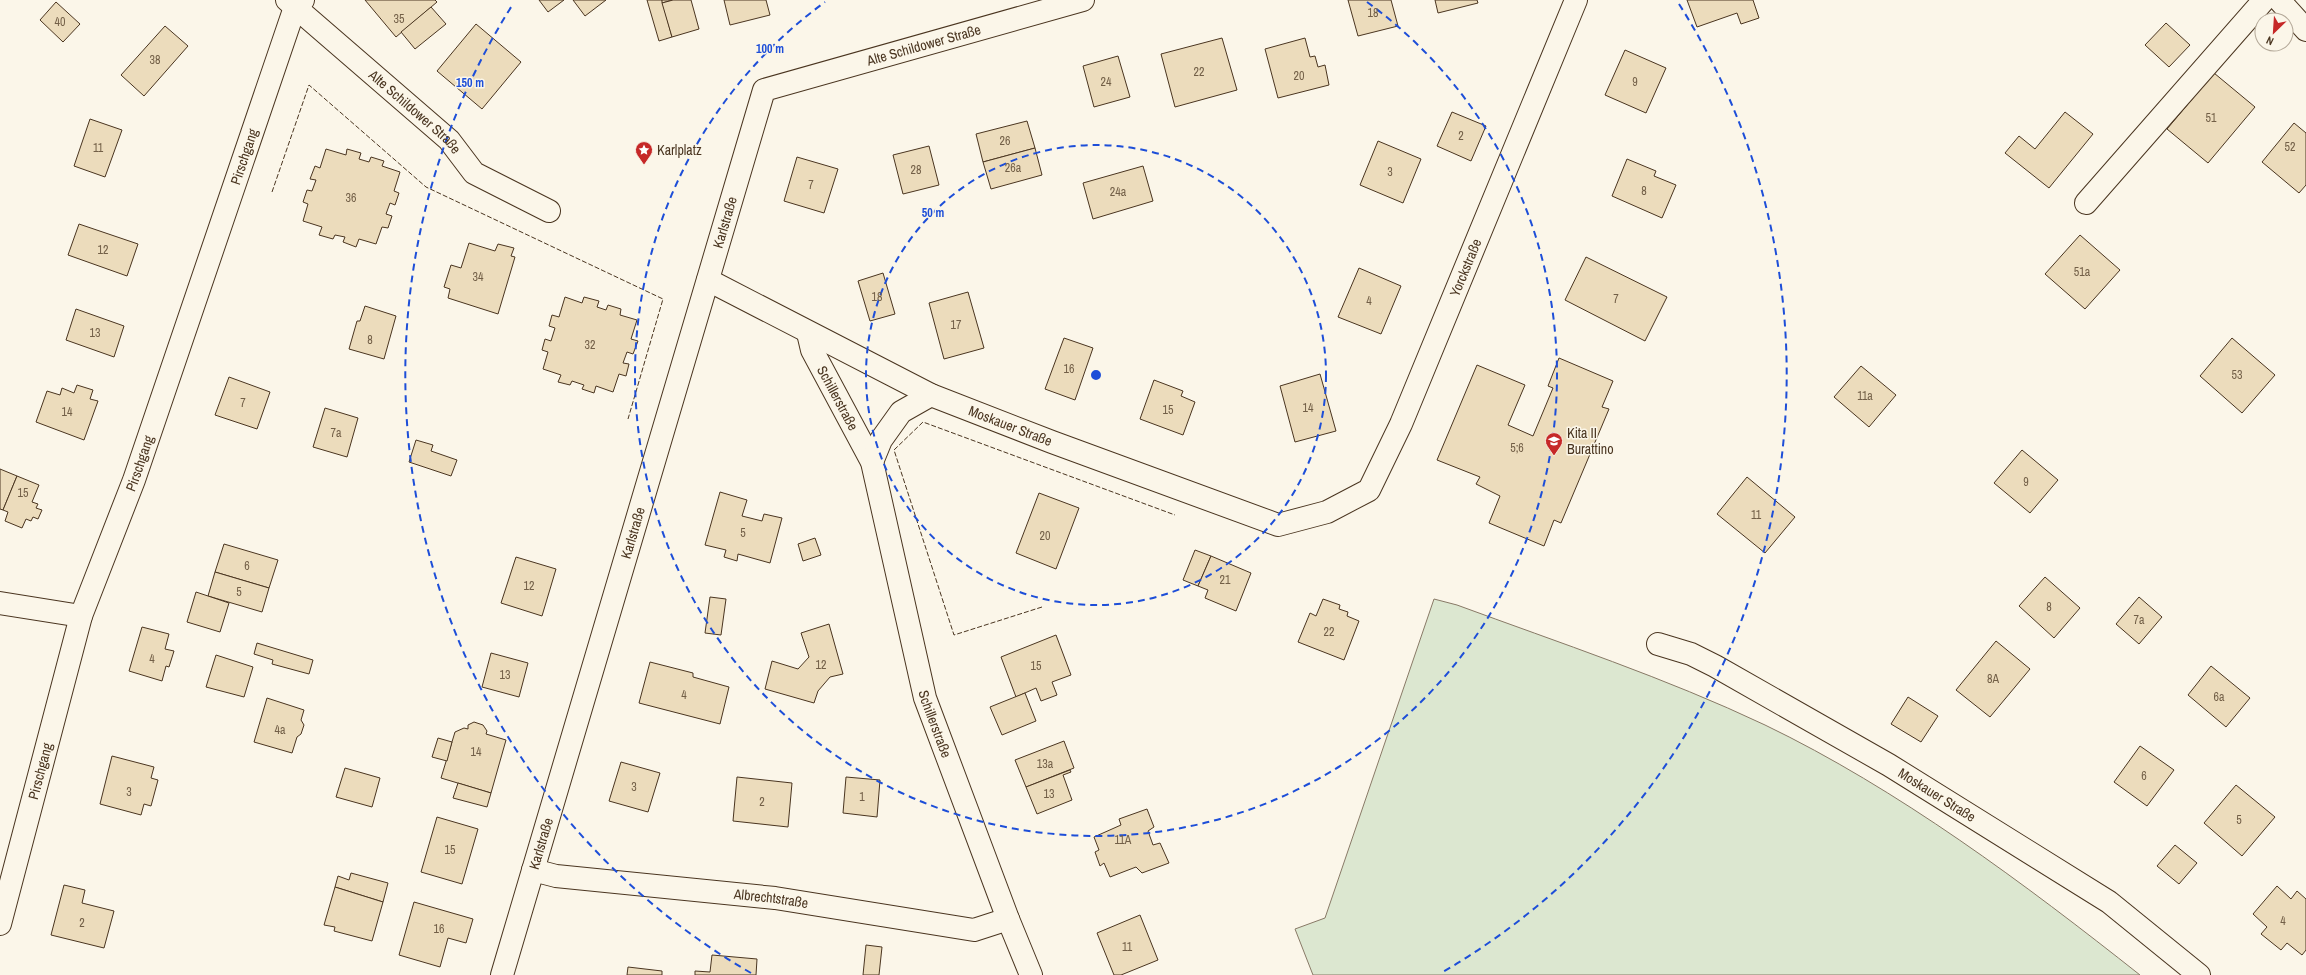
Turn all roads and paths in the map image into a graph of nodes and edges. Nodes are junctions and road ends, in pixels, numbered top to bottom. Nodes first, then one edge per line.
1 (1083, 0) edge
2 (1576, 0) edge
3 (2264, 0) edge
4 (2279, 0) edge
5 (295, 2) edge
6 (2306, 30) edge
7 (764, 90) joint
8 (2086, 203) dead end
9 (549, 211) dead end
10 (708, 280) junction
11 (808, 333) junction
12 (931, 395) junction
13 (872, 462) junction
14 (1327, 512) joint
15 (0, 603) edge
16 (81, 616) junction
17 (1658, 644) dead end
18 (533, 870) junction
19 (1008, 919) junction
20 (0, 924) edge
21 (502, 975) edge
22 (1031, 975) edge
23 (2199, 975) edge

1 - 7 street, Alte Schildower Straße
2 - 14 street, Yorckstraße
3 - 8 street
4 - 6 street
5 - 9 street, Alte Schildower Straße
5 - 16 street, Pirschgang
7 - 10 street, Karlstraße
10 - 11 street, Moskauer Straße
10 - 18 street, Karlstraße
11 - 12 street, Moskauer Straße
11 - 13 street, Schillerstraße
12 - 13 street
12 - 14 street, Moskauer Straße
13 - 19 street, Schillerstraße
15 - 16 street
16 - 20 street, Pirschgang
17 - 23 street, Moskauer Straße
18 - 19 street, Albrechtstraße
18 - 21 street, Karlstraße
19 - 22 street, Schillerstraße

